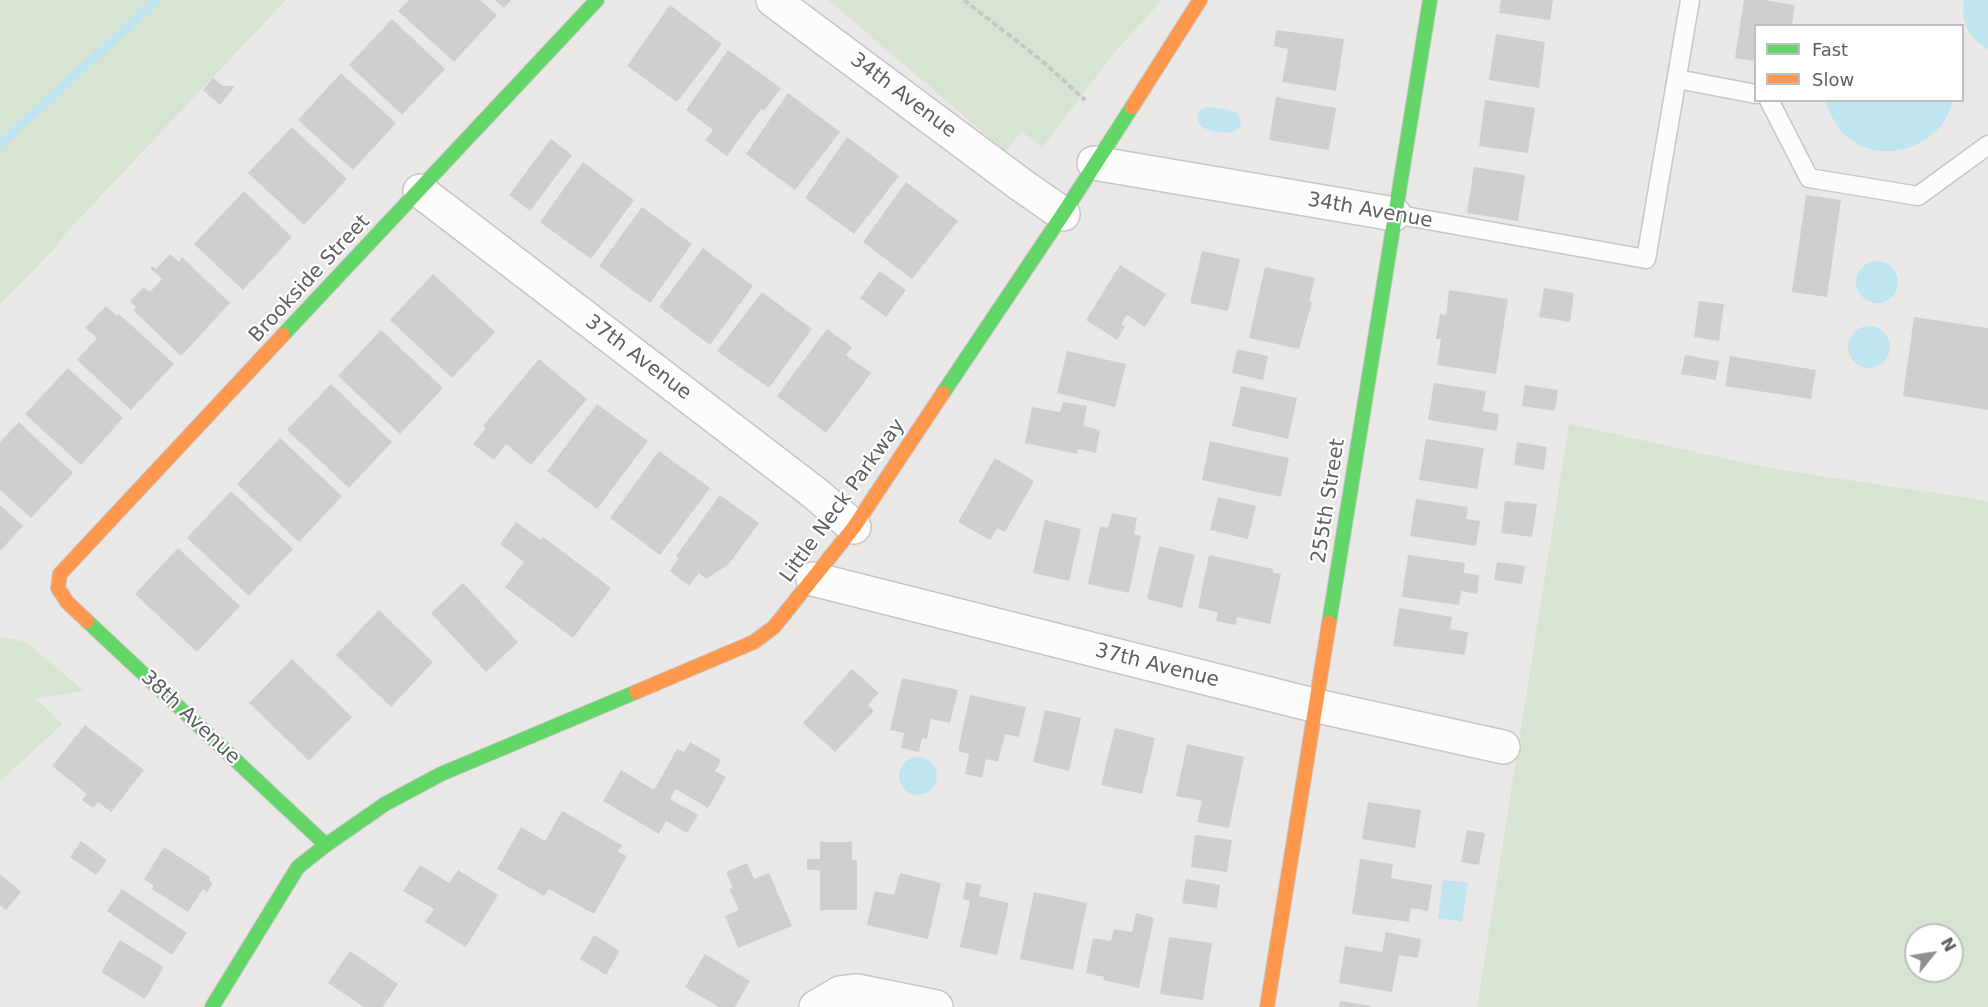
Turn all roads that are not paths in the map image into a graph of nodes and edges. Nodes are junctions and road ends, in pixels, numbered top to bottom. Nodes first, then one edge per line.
1 (597, 0) edge
2 (773, 0) edge
3 (1200, 0) edge
4 (1430, 0) edge
5 (1690, 0) edge
6 (1677, 79) junction
7 (1754, 94) edge
8 (1770, 102) edge
9 (1988, 145) edge
10 (1094, 163) junction
11 (420, 191) junction
12 (1063, 214) junction
13 (1394, 214) junction
14 (854, 527) junction
15 (813, 579) junction
16 (58, 588) joint
17 (1317, 706) junction
18 (1503, 747) dead end
19 (326, 845) junction
20 (214, 1001) edge
21 (207, 1007) edge
22 (816, 1007) edge
23 (936, 1007) edge
24 (1267, 1007) edge

1 - 11 street, Brookside Street
2 - 12 street, 34th Avenue
3 - 10 street, Little Neck Parkway
4 - 13 street, 255th Street
5 - 6 lane
6 - 7 lane
6 - 13 lane, 34th Avenue
8 - 9 lane
10 - 12 street, Little Neck Parkway
10 - 13 street, 34th Avenue
11 - 14 street, 37th Avenue
11 - 16 street, Brookside Street
12 - 14 street, Little Neck Parkway
13 - 17 street, 255th Street
14 - 15 street, Little Neck Parkway
15 - 17 street, 37th Avenue
15 - 19 street, Little Neck Parkway
16 - 19 street, 38th Avenue
17 - 18 street, 37th Avenue
17 - 24 street, 255th Street
19 - 20 street, Little Neck Parkway
20 - 21 street, Little Neck Parkway
22 - 23 street

